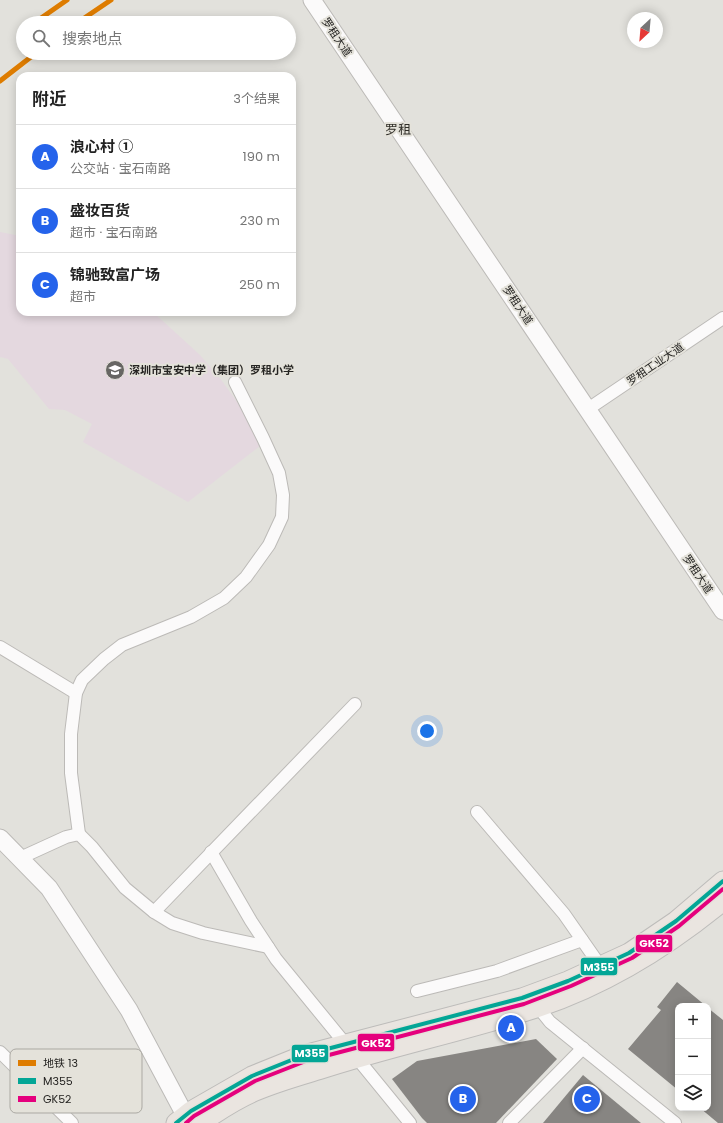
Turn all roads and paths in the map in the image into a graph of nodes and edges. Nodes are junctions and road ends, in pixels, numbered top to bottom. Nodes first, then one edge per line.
1 (312, 0) edge
2 (723, 318) edge
3 (235, 382) dead end
4 (588, 410) junction
5 (723, 611) edge
6 (0, 647) edge
7 (76, 693) junction
8 (355, 704) dead end
9 (477, 812) dead end
10 (80, 834) junction
11 (0, 838) edge
12 (211, 852) junction
13 (20, 858) junction
14 (723, 881) edge
15 (723, 901) edge
16 (154, 912) junction
17 (582, 940) junction
18 (268, 946) junction
19 (600, 966) junction
20 (417, 991) dead end
21 (538, 1007) junction
22 (583, 1048) junction
23 (352, 1050) junction
24 (0, 1052) edge
25 (10, 1062) edge
26 (62, 1113) edge
27 (187, 1120) edge
28 (72, 1123) edge
29 (410, 1123) edge
30 (509, 1123) edge
31 (675, 1123) edge

1 - 4 street, 罗租大道
2 - 4 street, 罗租工业大道
3 - 7 street
4 - 5 street, 罗租大道
6 - 7 street
7 - 10 street
8 - 12 street
9 - 17 street
10 - 13 street
10 - 16 street
11 - 13 street
12 - 16 street
12 - 18 street
13 - 27 street
14 - 19 main road
15 - 21 main road
16 - 18 street
17 - 19 street
17 - 20 street
18 - 23 street
19 - 23 main road
21 - 22 street
21 - 23 main road
22 - 30 street
22 - 31 street
23 - 27 main road
23 - 29 street
24 - 25 street
26 - 28 street

